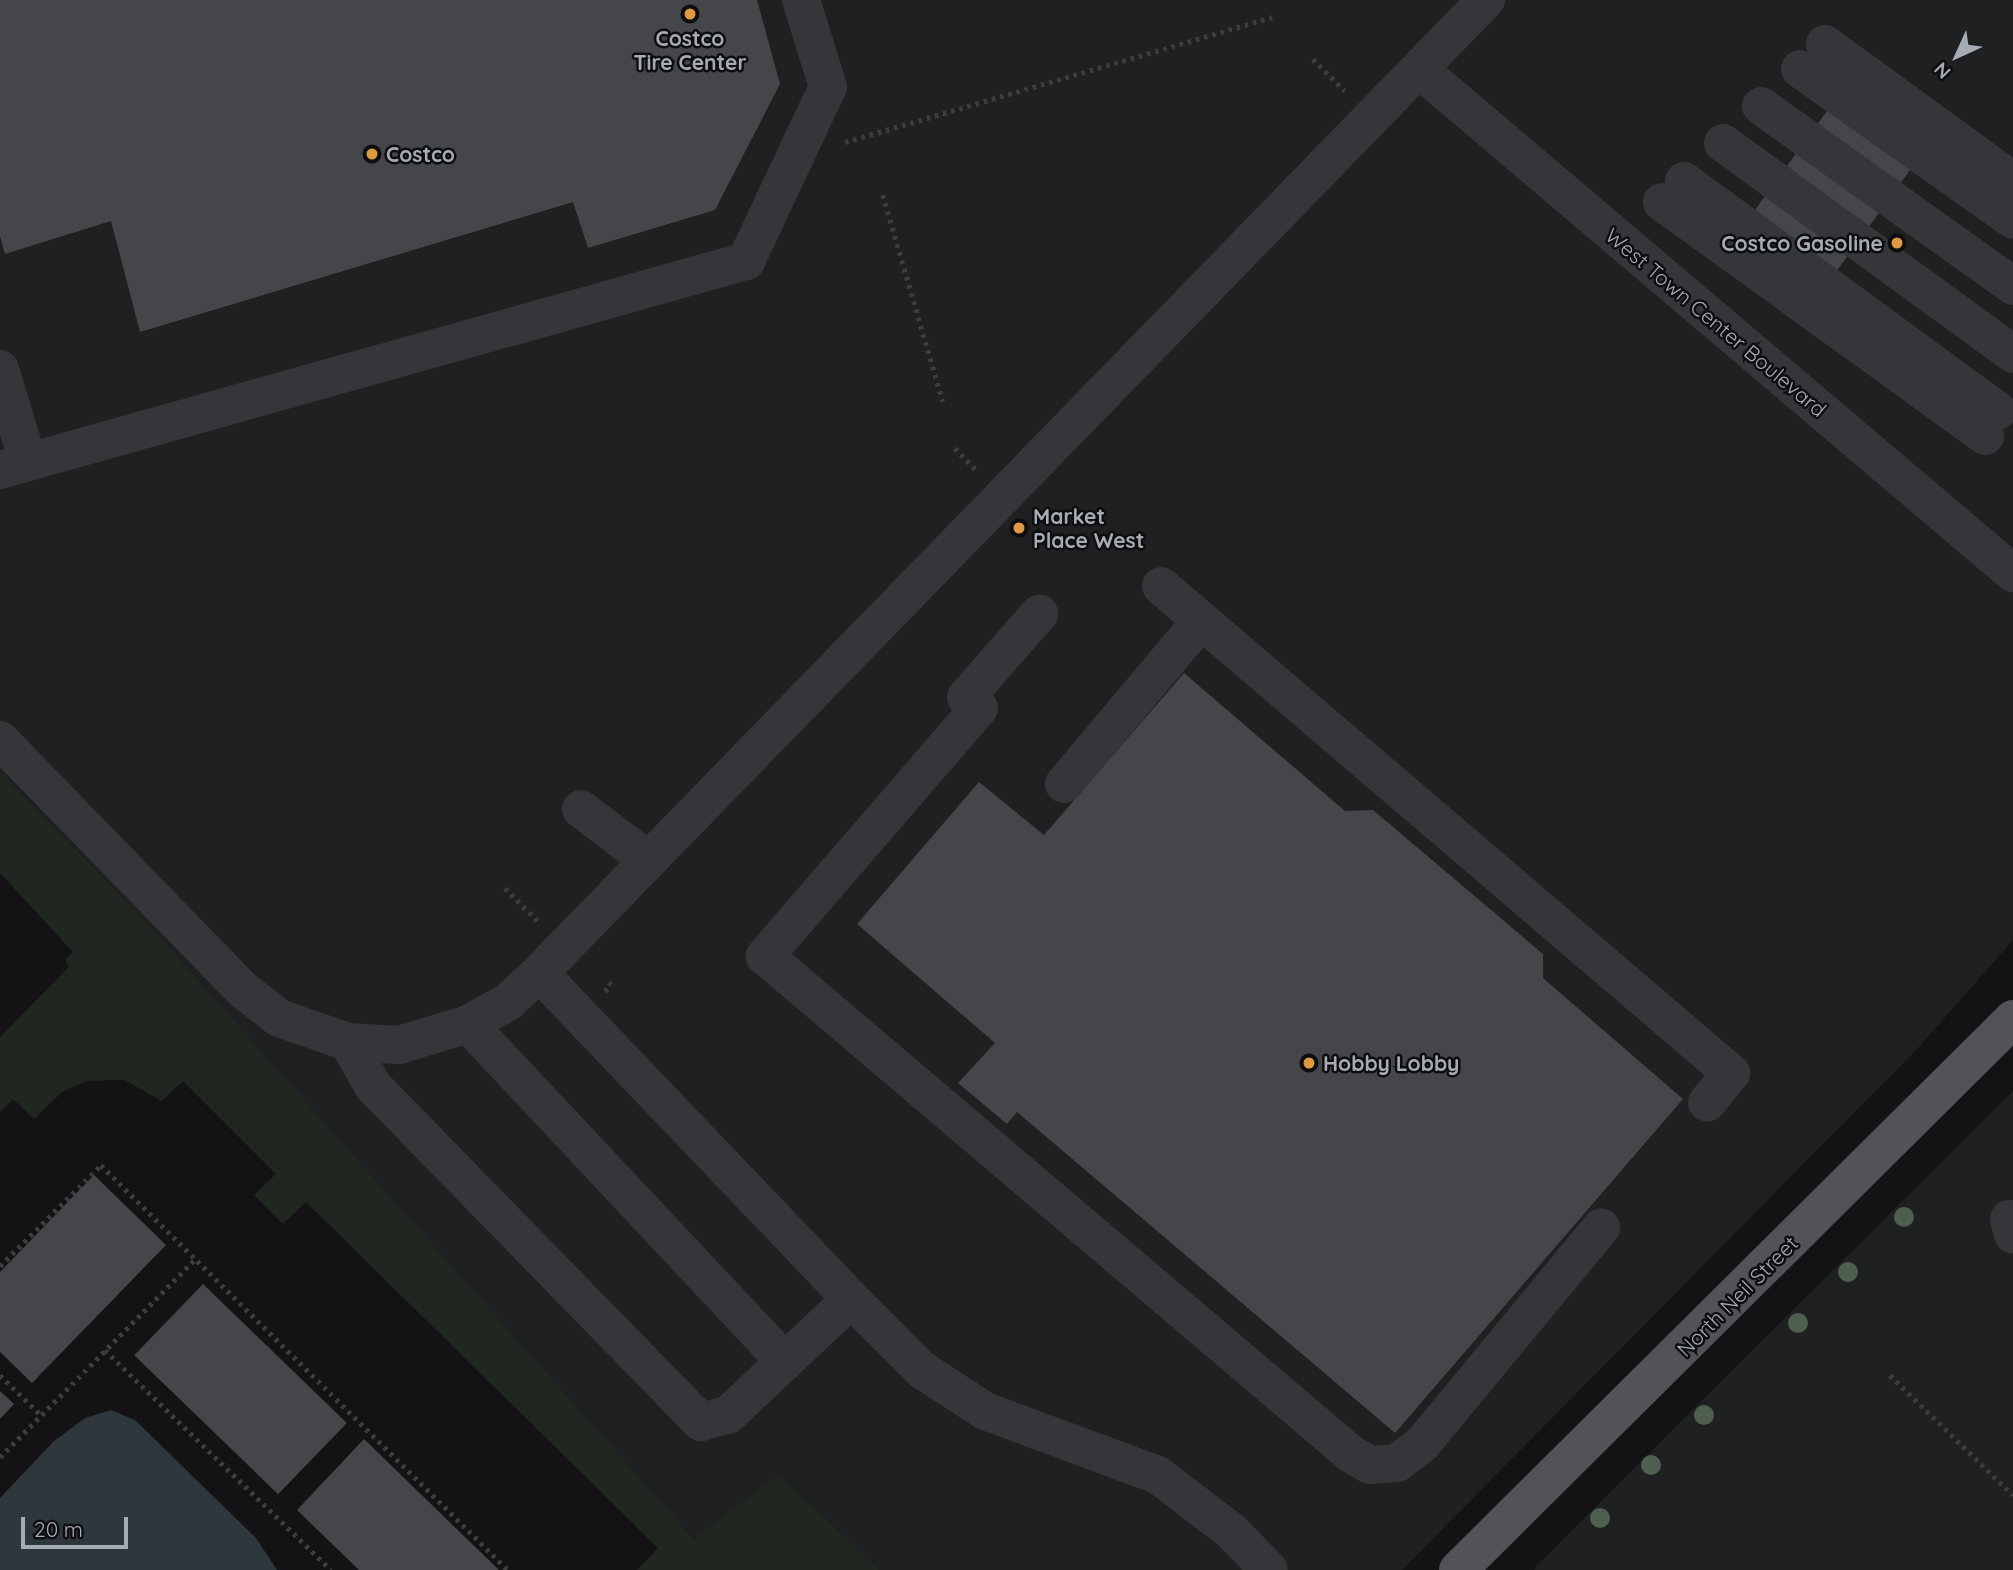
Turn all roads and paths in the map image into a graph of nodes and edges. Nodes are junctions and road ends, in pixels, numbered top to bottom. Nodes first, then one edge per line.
1 (801, 0) edge
2 (1486, 0) edge
3 (1272, 18) dead end
4 (1313, 60) dead end
5 (1420, 70) junction
6 (1345, 92) dead end
7 (1761, 106) dead end
8 (845, 142) dead end
9 (1723, 143) dead end
10 (2013, 181) edge
11 (1673, 191) dead end
12 (883, 195) dead end
13 (2013, 220) edge
14 (2013, 286) edge
15 (2013, 354) edge
16 (0, 369) edge
17 (943, 401) dead end
18 (1991, 424) dead end
19 (955, 448) dead end
20 (14, 466) edge
21 (973, 468) dead end
22 (2013, 572) edge
23 (1161, 586) dead end
24 (1039, 614) dead end
25 (1200, 622) junction
26 (0, 740) edge
27 (1064, 785) dead end
28 (582, 809) dead end
29 (648, 860) junction
30 (505, 888) dead end
31 (537, 920) dead end
32 (539, 972) junction
33 (2013, 1019) edge
34 (468, 1024) junction
35 (348, 1042) junction
36 (1707, 1103) dead end
37 (1601, 1228) dead end
38 (195, 1259) junction
39 (0, 1266) edge
40 (851, 1299) junction
41 (105, 1350) junction
42 (785, 1362) junction
43 (0, 1375) edge
44 (1890, 1375) dead end
45 (41, 1415) junction
46 (0, 1457) edge
47 (2013, 1494) edge
48 (331, 1570) edge
49 (508, 1570) edge
50 (1269, 1570) edge
51 (1458, 1570) edge

1 - 20 street
2 - 5 street
3 - 8 path
4 - 6 path
5 - 22 street, West Town Center Boulevard
5 - 29 street
7 - 14 street
9 - 15 street
10 - 13 street
11 - 18 street
12 - 17 path
16 - 20 street
19 - 21 path
23 - 25 street
24 - 37 street
25 - 27 street
25 - 36 street
26 - 35 street
28 - 29 street
29 - 32 street
30 - 31 path
32 - 34 street
32 - 40 street
33 - 51 main road, North Neil Street
34 - 35 street
34 - 42 street
35 - 42 street
38 - 39 path
38 - 41 path
38 - 49 path
40 - 42 street
40 - 50 street
41 - 45 path
41 - 48 path
43 - 45 path
44 - 47 path
45 - 46 path

